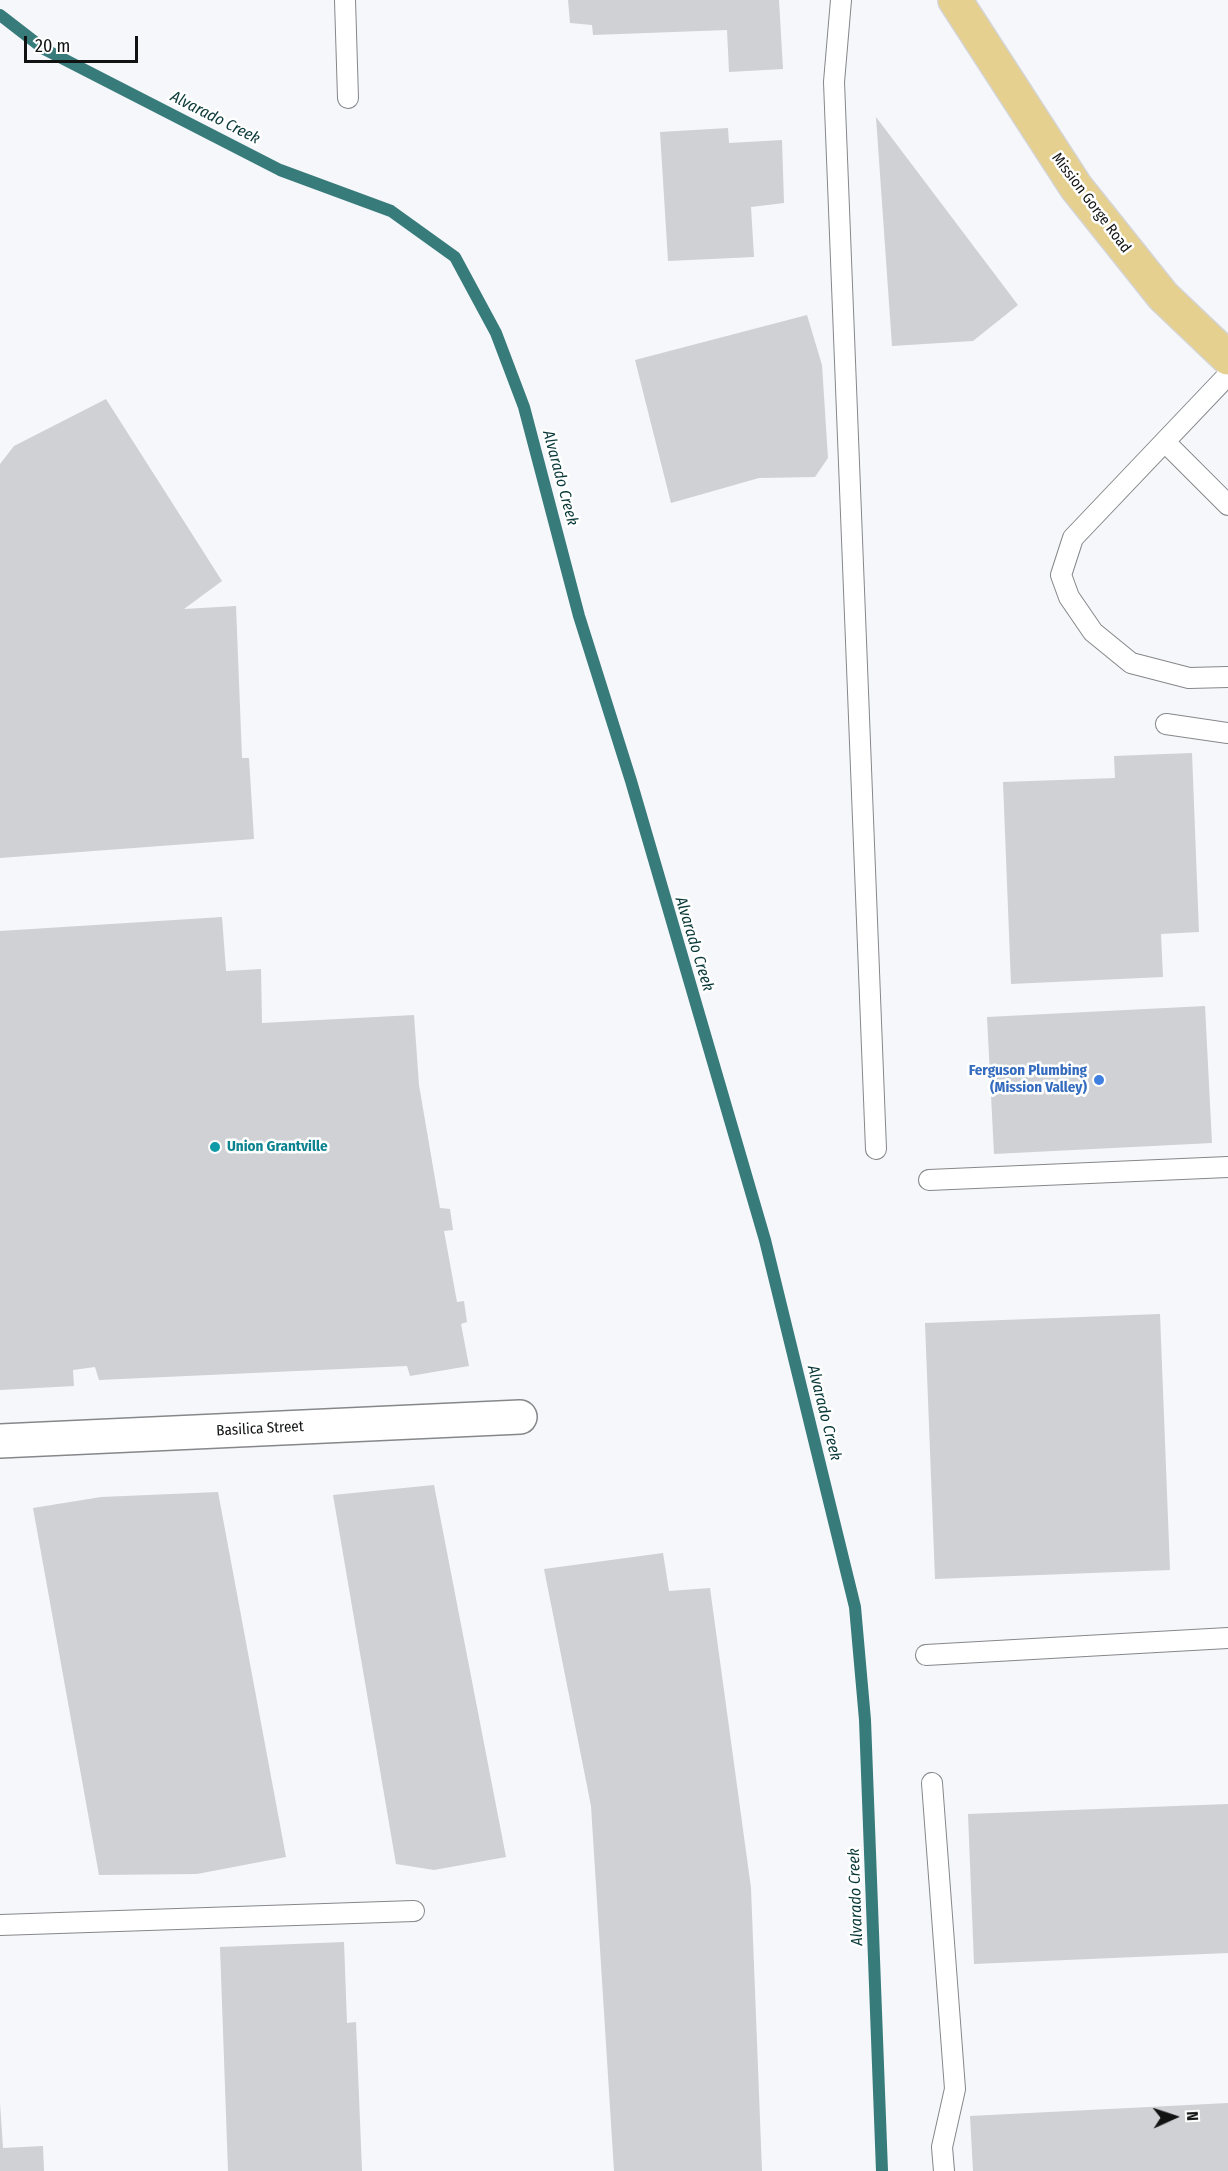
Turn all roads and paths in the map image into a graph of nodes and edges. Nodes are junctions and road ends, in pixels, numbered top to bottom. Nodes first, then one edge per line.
1 (345, 0) edge
2 (841, 0) edge
3 (955, 0) edge
4 (348, 98) dead end
5 (1228, 358) edge
6 (1228, 375) edge
7 (1165, 441) junction
8 (1228, 505) edge
9 (1228, 677) edge
10 (1166, 724) dead end
11 (1228, 733) edge
12 (876, 1149) dead end
13 (1228, 1167) edge
14 (928, 1180) dead end
15 (520, 1417) dead end
16 (0, 1441) edge
17 (1228, 1638) edge
18 (926, 1655) dead end
19 (932, 1783) dead end
20 (414, 1911) dead end
21 (0, 1925) edge
22 (944, 2171) edge

1 - 4 lane
2 - 12 lane
3 - 5 main road, Mission Gorge Road
6 - 7 lane
7 - 8 lane
7 - 9 lane
10 - 11 lane
13 - 14 lane
15 - 16 street, Basilica Street
17 - 18 lane
19 - 22 lane
20 - 21 lane

